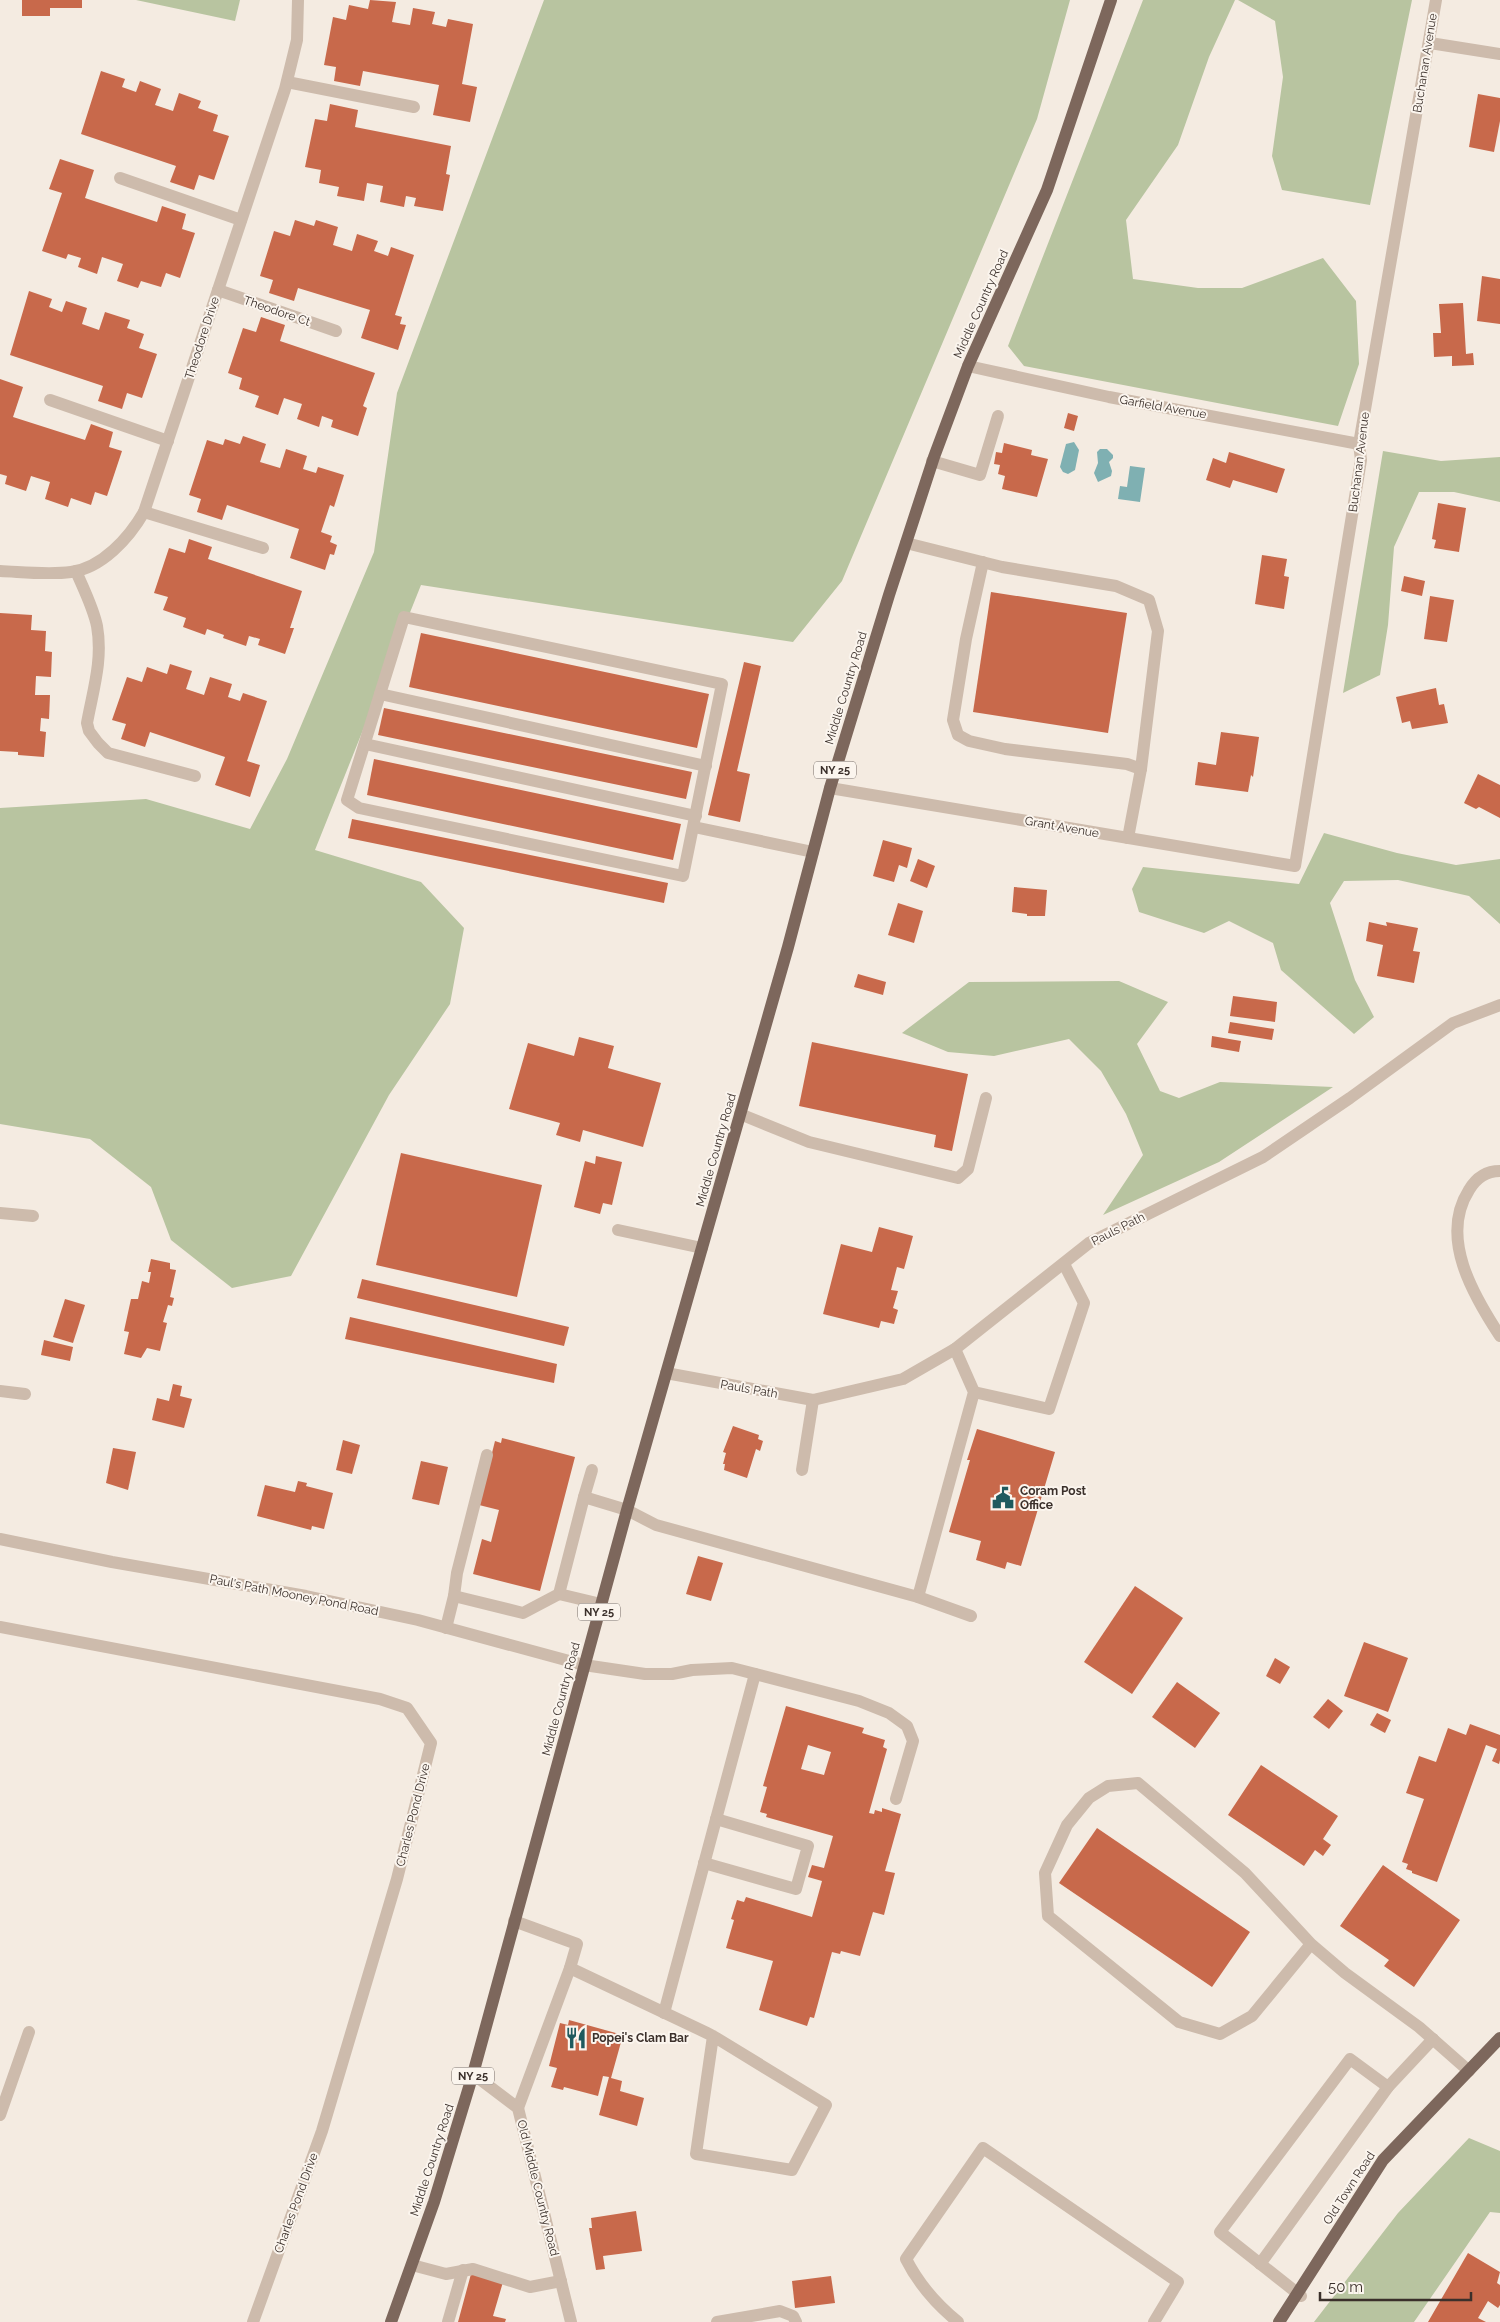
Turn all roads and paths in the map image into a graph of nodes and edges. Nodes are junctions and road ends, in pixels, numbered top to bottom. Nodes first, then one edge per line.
1 (298, 0) edge
2 (1111, 0) edge
3 (1436, 0) edge
4 (1430, 43) junction
5 (1500, 54) edge
6 (287, 82) junction
7 (414, 107) dead end
8 (120, 178) dead end
9 (241, 220) junction
10 (218, 290) junction
11 (336, 331) dead end
12 (968, 366) junction
13 (50, 400) dead end
14 (998, 416) dead end
15 (168, 441) junction
16 (1359, 444) junction
17 (932, 461) junction
18 (144, 512) junction
19 (906, 543) junction
20 (263, 548) dead end
21 (983, 562) junction
22 (76, 571) junction
23 (0, 572) edge
24 (380, 694) junction
25 (364, 744) junction
26 (706, 766) junction
27 (1141, 769) junction
28 (195, 776) dead end
29 (830, 788) junction
30 (695, 821) junction
31 (1128, 838) junction
32 (813, 852) junction
33 (1295, 866) joint
34 (1500, 1005) edge
35 (986, 1098) dead end
36 (740, 1114) junction
37 (1500, 1171) edge
38 (0, 1213) edge
39 (33, 1216) dead end
40 (618, 1230) dead end
41 (702, 1248) junction
42 (1064, 1264) junction
43 (1500, 1336) edge
44 (955, 1349) junction
45 (666, 1373) junction
46 (0, 1391) edge
47 (974, 1392) junction
48 (25, 1394) dead end
49 (813, 1400) junction
50 (487, 1455) dead end
51 (592, 1470) dead end
52 (802, 1470) dead end
53 (584, 1497) junction
54 (627, 1510) junction
55 (0, 1539) edge
56 (559, 1594) junction
57 (454, 1596) junction
58 (918, 1597) junction
59 (601, 1604) junction
60 (971, 1616) dead end
61 (0, 1627) edge
62 (446, 1628) junction
63 (584, 1665) junction
64 (755, 1674) junction
65 (896, 1799) dead end
66 (716, 1819) junction
67 (704, 1863) junction
68 (514, 1921) junction
69 (1311, 1944) junction
70 (570, 1968) junction
71 (664, 2013) junction
72 (29, 2032) dead end
73 (713, 2036) junction
74 (1500, 2038) edge
75 (1433, 2039) junction
76 (1469, 2071) junction
77 (473, 2074) junction
78 (1388, 2087) junction
79 (518, 2108) junction
80 (0, 2115) edge
81 (1260, 2264) junction
82 (412, 2265) junction
83 (463, 2270) junction
84 (561, 2281) junction
85 (1299, 2295) junction
86 (253, 2322) edge
87 (391, 2322) edge
88 (448, 2322) edge
89 (571, 2322) edge
90 (717, 2322) edge
91 (796, 2322) edge
92 (957, 2322) edge
93 (1154, 2322) edge
94 (1279, 2322) edge

1 - 6 street, Theodore Drive
2 - 12 main road, Middle Country Road / NY 25
3 - 4 street, Buchanan Avenue
4 - 5 street
4 - 16 street, Buchanan Avenue
6 - 7 street
6 - 9 street, Theodore Drive
8 - 9 street
9 - 10 street, Theodore Drive
10 - 11 street, Theodore Ct
10 - 15 street, Theodore Drive
12 - 16 street, Garfield Avenue
12 - 17 main road, Middle Country Road / NY 25
13 - 15 street
14 - 17 street
15 - 18 street, Theodore Drive
16 - 33 street, Buchanan Avenue
17 - 19 main road, Middle Country Road / NY 25
18 - 20 street
18 - 22 street, Theodore Drive
19 - 21 street
19 - 29 main road, Middle Country Road / NY 25
21 - 27 street
21 - 27 street
22 - 23 street, Theodore Drive
22 - 28 street
24 - 25 street
24 - 26 street
24 - 26 street
25 - 30 street
25 - 30 street
26 - 30 street
27 - 31 street
29 - 31 street, Grant Avenue
29 - 32 main road, Middle Country Road / NY 25
30 - 32 street
31 - 33 street, Grant Avenue
32 - 36 main road, Middle Country Road / NY 25
34 - 42 street, Pauls Path
35 - 36 street
36 - 41 main road, Middle Country Road / NY 25
37 - 43 street
38 - 39 street
40 - 41 street
41 - 45 main road, Middle Country Road / NY 25
42 - 44 street, Pauls Path
42 - 47 street
44 - 47 street
44 - 49 street, Pauls Path
45 - 49 street, Pauls Path
45 - 54 main road, Middle Country Road / NY 25
46 - 48 street
47 - 58 street
49 - 52 street
50 - 57 street
51 - 53 street
53 - 54 street
53 - 56 street
54 - 58 street
54 - 59 main road, Middle Country Road / NY 25
55 - 62 street, Paul's Path Mooney Pond Road
56 - 57 street
56 - 59 street
57 - 62 street
58 - 60 street
59 - 63 main road, Middle Country Road / NY 25
61 - 86 street, Charles Pond Drive
62 - 63 street, Paul's Path Mooney Pond Road
63 - 64 street, Paul's Path Mooney Pond Road
63 - 68 main road, Middle Country Road / NY 25
64 - 65 street, Paul's Path Mooney Pond Road
64 - 66 street
66 - 67 street
66 - 67 street
67 - 71 street
68 - 70 street
68 - 77 main road, Middle Country Road / NY 25
69 - 69 street
69 - 75 street
70 - 71 street
70 - 79 street
71 - 73 street
72 - 80 street
73 - 73 street
74 - 76 main road, Old Town Road
75 - 76 street
75 - 78 street
76 - 85 main road, Old Town Road
77 - 79 street, Old Middle Country Road
77 - 82 main road, Middle Country Road / NY 25
78 - 81 street
78 - 81 street
79 - 84 street, Old Middle Country Road
81 - 85 street
82 - 83 street
82 - 87 main road, Middle Country Road / NY 25
83 - 84 street
83 - 88 street
84 - 89 street, Old Middle Country Road
85 - 94 main road, Old Town Road
90 - 91 street
92 - 93 street

